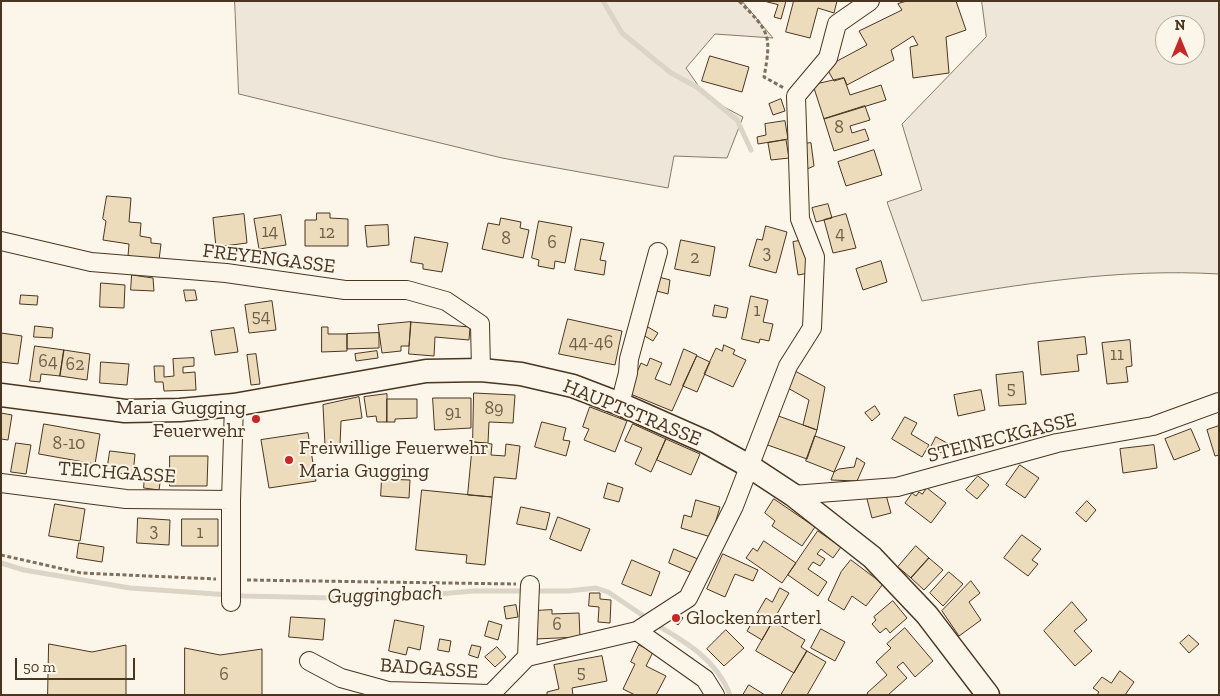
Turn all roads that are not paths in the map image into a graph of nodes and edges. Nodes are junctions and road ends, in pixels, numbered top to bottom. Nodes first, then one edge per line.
1 (870, 1) edge
2 (1, 241) edge
3 (658, 252) dead end
4 (481, 370) junction
5 (1, 394) edge
6 (1219, 402) edge
7 (620, 404) junction
8 (234, 405) junction
9 (749, 466) junction
10 (1, 482) edge
11 (793, 495) junction
12 (231, 500) junction
13 (530, 589) road end
14 (231, 602) dead end
15 (647, 625) junction
16 (527, 657) junction
17 (309, 661) dead end
18 (490, 694) edge
19 (715, 695) edge
20 (988, 695) edge

1 - 9 street
2 - 4 street, FREYENGASSE
3 - 7 street
4 - 7 main road, HAUPTSTRASSE
4 - 8 main road, HAUPTSTRASSE
5 - 8 main road, HAUPTSTRASSE
6 - 11 street, STEINECKGASSE
7 - 9 main road, HAUPTSTRASSE
8 - 12 street
9 - 11 main road, HAUPTSTRASSE
9 - 15 street
10 - 12 street, TEICHGASSE
11 - 20 main road, HAUPTSTRASSE
12 - 14 street
13 - 16 street
15 - 16 street
15 - 19 street
16 - 18 street
17 - 18 street, BADGASSE

